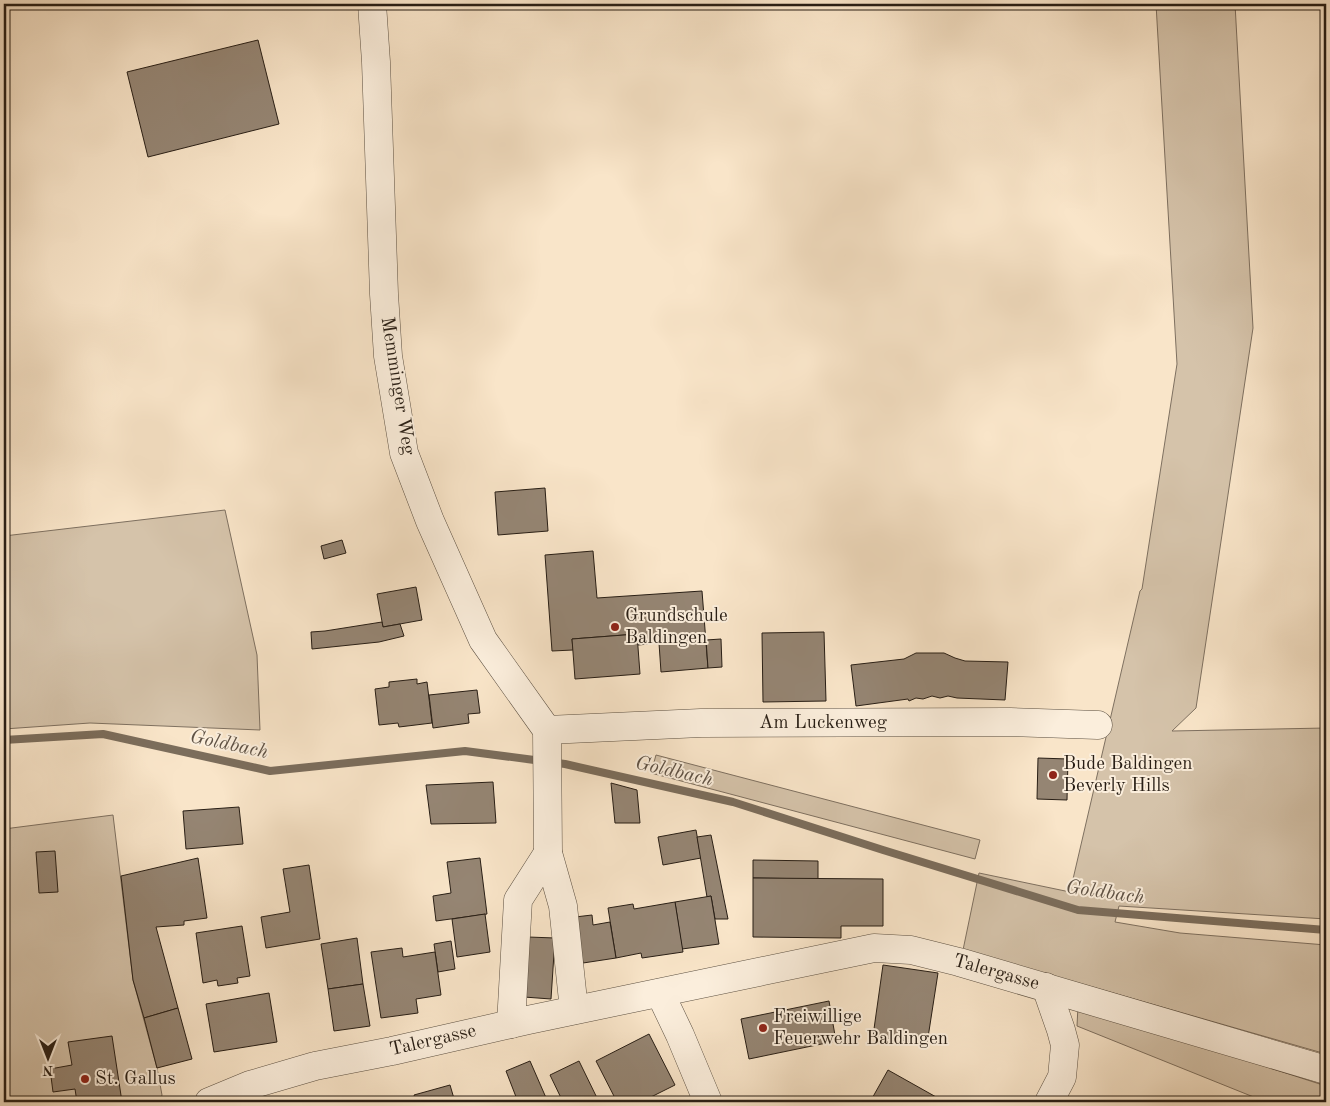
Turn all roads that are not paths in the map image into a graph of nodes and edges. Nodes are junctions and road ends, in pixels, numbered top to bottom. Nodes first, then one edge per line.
1 (372, 4) edge
2 (1098, 726) dead end
3 (547, 737) junction
4 (548, 853) junction
5 (1046, 987) junction
6 (660, 993) junction
7 (574, 1010) junction
8 (510, 1024) junction
9 (1326, 1070) edge
10 (209, 1102) edge
11 (708, 1102) edge
12 (1049, 1102) edge

1 - 3 street, Memminger Weg
2 - 3 street, Am Luckenweg
3 - 4 street
4 - 7 street
4 - 8 street
5 - 6 street, Talergasse
5 - 9 street, Talergasse
5 - 12 street
6 - 7 street, Talergasse
6 - 11 street
7 - 8 street, Talergasse
8 - 10 street, Talergasse

